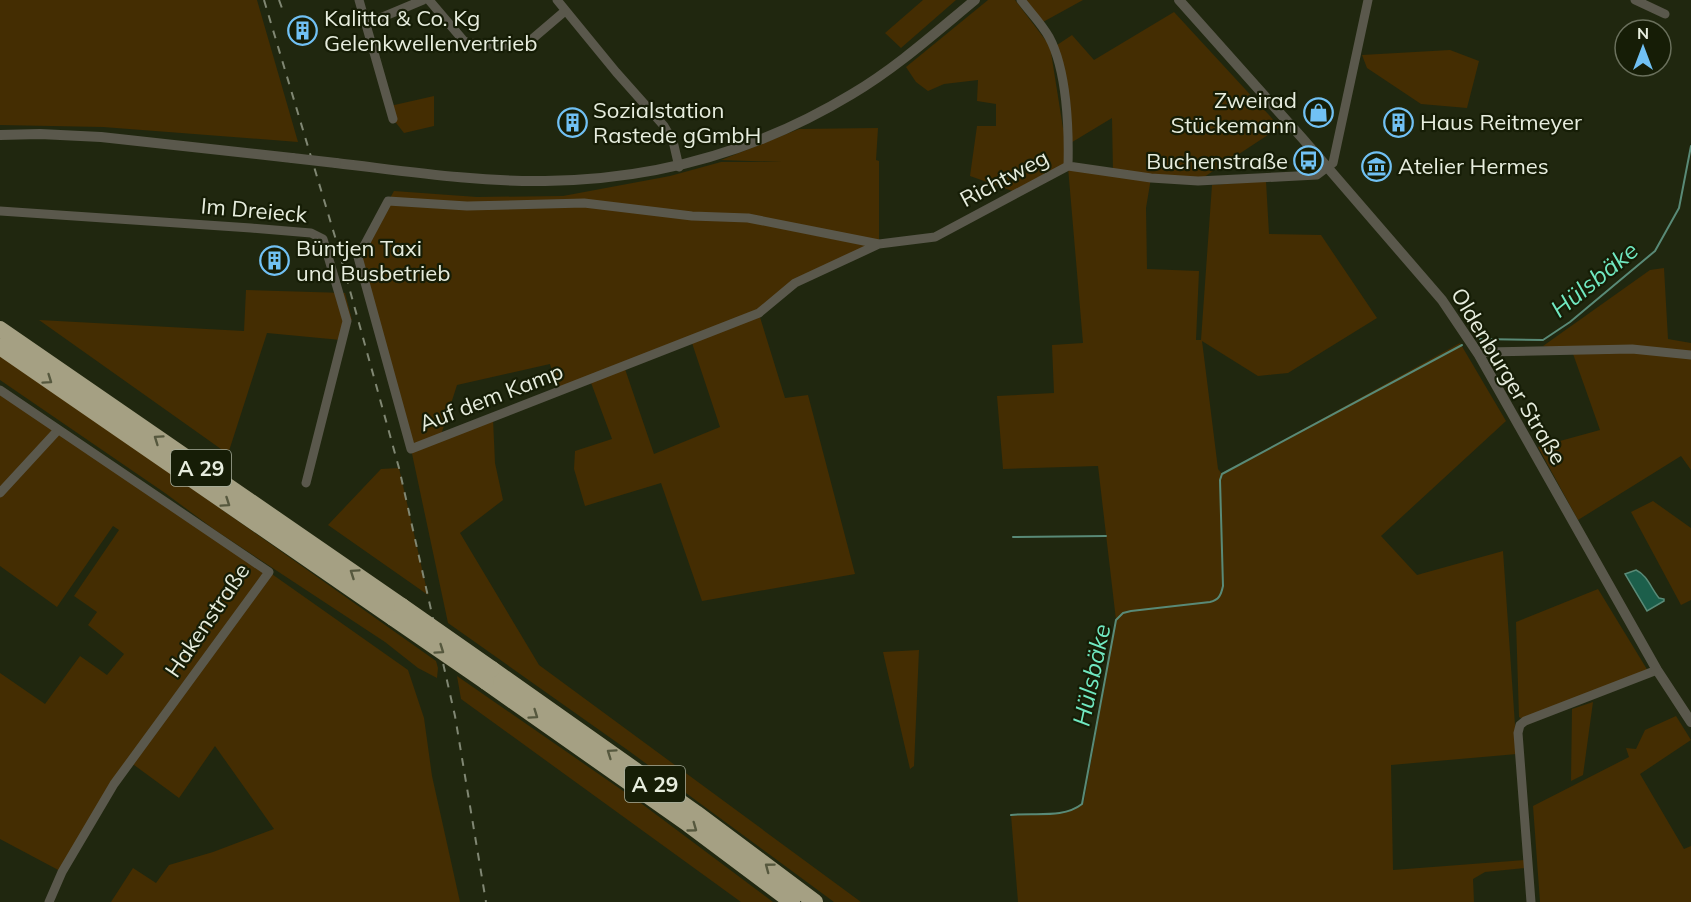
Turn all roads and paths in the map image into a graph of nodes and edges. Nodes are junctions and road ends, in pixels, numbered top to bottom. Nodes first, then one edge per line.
1 (359, 0) edge
2 (423, 0) edge
3 (429, 0) edge
4 (557, 0) edge
5 (975, 0) edge
6 (1021, 0) edge
7 (1179, 0) edge
8 (1368, 0) edge
9 (1635, 0) edge
10 (565, 11) junction
11 (1665, 14) dead end
12 (366, 24) junction
13 (393, 119) dead end
14 (0, 135) edge
15 (679, 166) junction
16 (1068, 166) junction
17 (1328, 168) junction
18 (0, 212) edge
19 (879, 244) junction
20 (0, 329) edge
21 (0, 346) edge
22 (1479, 355) junction
23 (1691, 355) edge
24 (0, 390) edge
25 (58, 430) junction
26 (306, 483) dead end
27 (0, 493) edge
28 (398, 612) junction
29 (1657, 670) junction
30 (489, 675) junction
31 (1691, 722) edge
32 (49, 902) edge
33 (792, 902) edge
34 (815, 902) edge
35 (1531, 902) edge

1 - 12 street
2 - 12 street
3 - 10 street
4 - 10 street
5 - 15 street
6 - 16 street
7 - 17 street, Oldenburger Straße
8 - 17 street
9 - 11 street
10 - 15 street
12 - 13 street
14 - 15 street, bridge
16 - 17 street, Richtweg
16 - 19 street, Richtweg
17 - 22 street, Oldenburger Straße
18 - 26 street, Im Dreieck
19 - 19 street, Auf dem Kamp
28 -> 20 highway, A 29
21 -> 28 highway, A 29
22 - 23 street
22 - 29 street, Oldenburger Straße
24 - 25 street, Hakenstraße
25 - 27 street
25 - 32 street, Hakenstraße
28 - 30 highway, A 29, bridge
29 - 31 street, Oldenburger Straße
29 - 35 street
30 -> 33 highway, A 29
34 -> 30 highway, A 29

